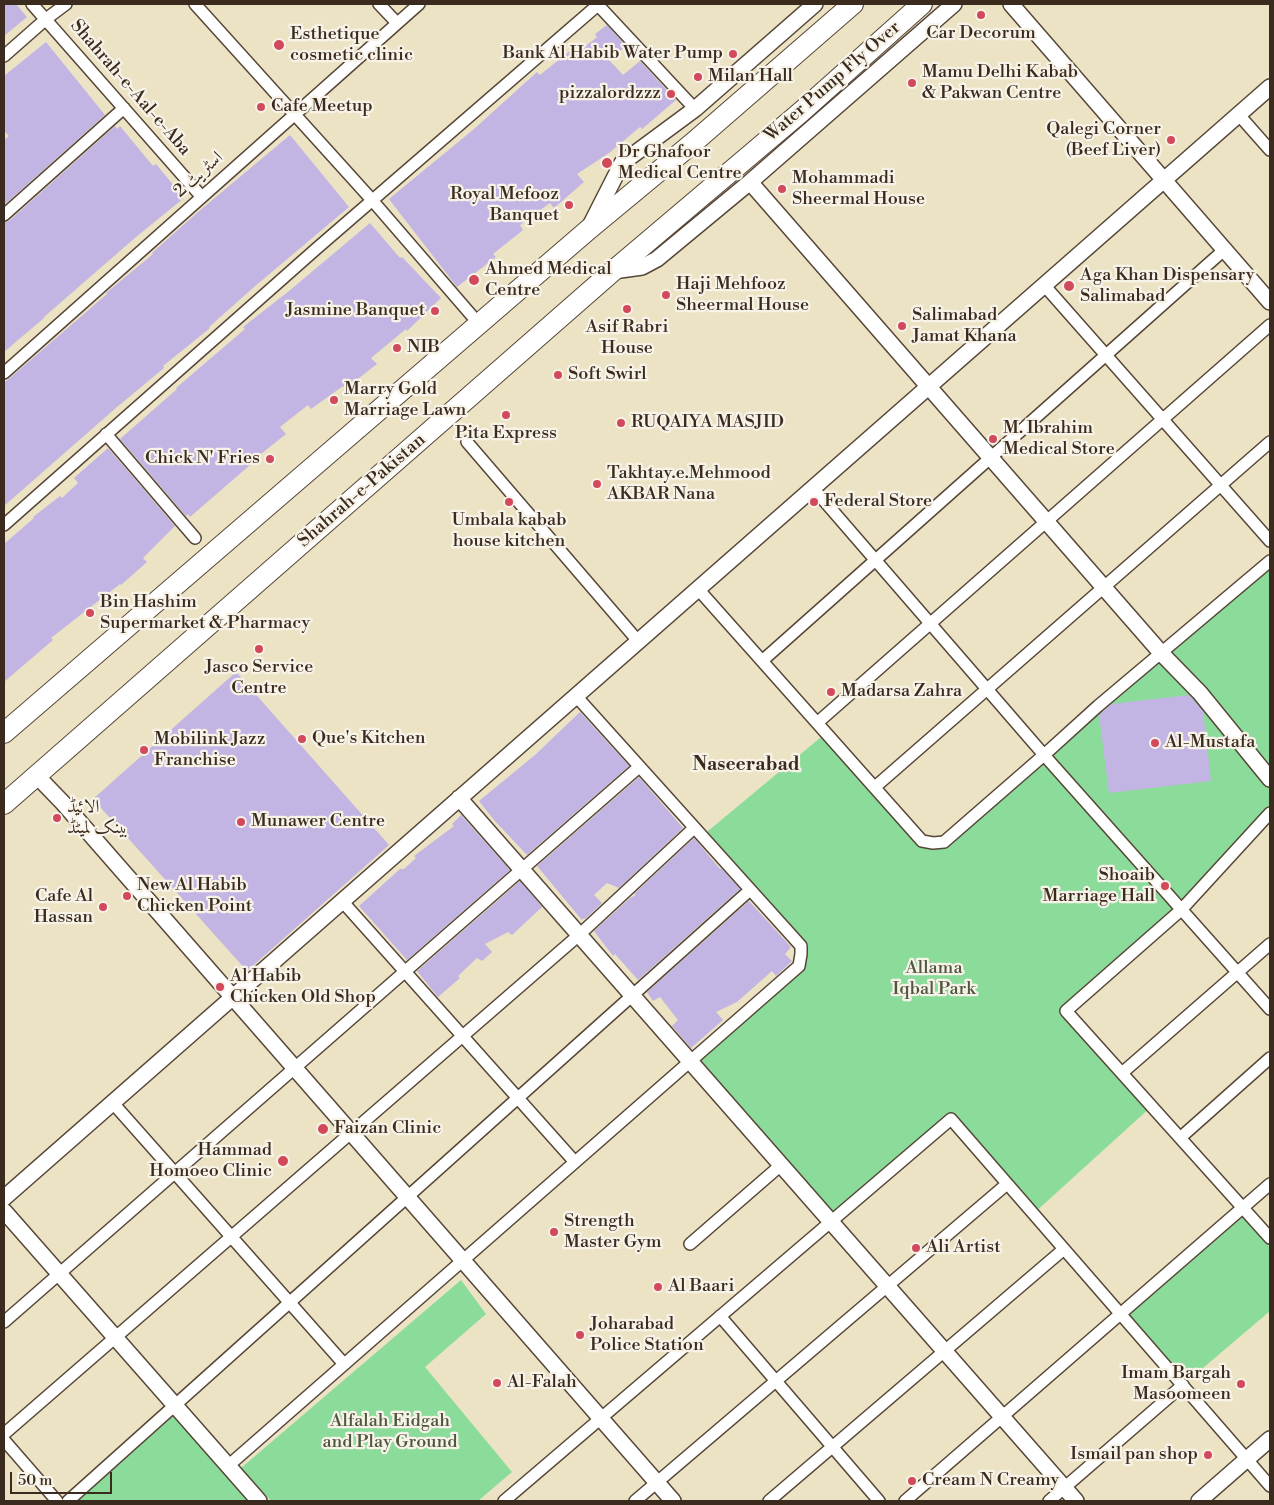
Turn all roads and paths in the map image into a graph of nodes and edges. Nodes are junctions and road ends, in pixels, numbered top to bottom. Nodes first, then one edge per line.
1 (32, 4) edge
2 (66, 4) edge
3 (196, 4) edge
4 (379, 4) edge
5 (418, 4) edge
6 (598, 4) edge
7 (815, 4) edge
8 (853, 4) edge
9 (922, 4) edge
10 (954, 4) edge
11 (1011, 4) edge
12 (46, 19) junction
13 (397, 23) junction
14 (4, 56) edge
15 (1270, 87) edge
16 (124, 108) junction
17 (695, 109) junction
18 (294, 114) junction
19 (1239, 115) junction
20 (1270, 150) edge
21 (721, 180) joint
22 (1164, 180) junction
23 (750, 182) junction
24 (201, 196) junction
25 (372, 200) junction
26 (4, 215) edge
27 (588, 230) junction
28 (1224, 250) junction
29 (613, 271) junction
30 (1044, 286) junction
31 (1270, 302) edge
32 (479, 324) junction
33 (1270, 325) edge
34 (1106, 355) junction
35 (4, 373) edge
36 (928, 387) junction
37 (1163, 420) junction
38 (106, 434) junction
39 (467, 442) dead end
40 (1270, 442) edge
41 (990, 458) junction
42 (1221, 485) junction
43 (813, 488) junction
44 (1047, 522) junction
45 (4, 525) edge
46 (195, 538) dead end
47 (1270, 541) edge
48 (875, 560) junction
49 (1270, 561) edge
50 (1104, 588) junction
51 (698, 589) junction
52 (930, 624) junction
53 (638, 641) junction
54 (1162, 654) junction
55 (762, 660) junction
56 (987, 689) junction
57 (576, 696) junction
58 (817, 723) junction
59 (4, 733) edge
60 (1044, 755) junction
61 (640, 767) junction
62 (36, 775) junction
63 (1270, 779) edge
64 (875, 787) junction
65 (459, 798) junction
66 (4, 804) edge
67 (1270, 813) edge
68 (694, 828) junction
69 (521, 869) junction
70 (750, 890) junction
71 (342, 901) junction
72 (1181, 910) junction
73 (579, 935) junction
74 (1270, 944) edge
75 (405, 971) junction
76 (1238, 973) junction
77 (632, 995) junction
78 (232, 997) junction
79 (1270, 1009) edge
80 (462, 1036) junction
81 (1270, 1058) edge
82 (689, 1060) junction
83 (294, 1068) junction
84 (1122, 1073) junction
85 (518, 1098) junction
86 (112, 1102) junction
87 (350, 1133) junction
88 (1180, 1138) junction
89 (574, 1161) junction
90 (781, 1165) junction
91 (175, 1172) junction
92 (1007, 1184) junction
93 (1270, 1184) edge
94 (407, 1197) junction
95 (4, 1198) edge
96 (1244, 1207) junction
97 (4, 1211) edge
98 (830, 1221) junction
99 (230, 1236) junction
100 (1270, 1238) edge
101 (690, 1244) dead end
102 (1064, 1249) junction
103 (462, 1260) junction
104 (59, 1274) junction
105 (887, 1286) junction
106 (289, 1303) junction
107 (1121, 1314) junction
108 (720, 1316) junction
109 (4, 1322) edge
110 (114, 1338) junction
111 (944, 1351) junction
112 (344, 1364) junction
113 (776, 1381) junction
114 (1183, 1385) junction
115 (175, 1405) junction
116 (1002, 1417) junction
117 (600, 1418) junction
118 (4, 1434) edge
119 (1270, 1439) edge
120 (4, 1440) edge
121 (832, 1447) junction
122 (1247, 1459) junction
123 (228, 1466) junction
124 (656, 1482) junction
125 (1270, 1486) edge
126 (1065, 1488) junction
127 (57, 1501) edge
128 (68, 1501) edge
129 (259, 1501) edge
130 (504, 1501) edge
131 (634, 1501) edge
132 (673, 1501) edge
133 (769, 1501) edge
134 (879, 1501) edge
135 (905, 1501) edge
136 (1049, 1501) edge
137 (1076, 1501) edge
138 (1199, 1501) edge

1 - 12 street, Shahrah-e-Aal-e-Aba
2 - 12 street
3 - 18 street
4 - 13 street
5 - 13 street, اسٹریٹ 2
6 - 17 street
6 - 25 street
7 - 17 street
8 - 27 highway
9 - 21 highway, Water Pump Fly Over
10 - 23 street
11 - 22 street
12 - 14 street
12 - 16 street, Shahrah-e-Aal-e-Aba
13 - 18 street, اسٹریٹ 2
15 - 19 street
16 - 24 street, Shahrah-e-Aal-e-Aba
16 - 26 street
17 - 27 street
18 - 24 street, اسٹریٹ 2
18 - 25 street
19 - 20 street
19 - 22 street
21 - 29 highway, Shahrah-e-Pakistan
22 - 28 street
22 - 30 street
23 - 29 street
23 - 36 street
24 - 35 street, اسٹریٹ 2
25 - 32 street
25 - 38 street
27 - 32 highway
28 - 31 street
28 - 34 street
29 - 62 highway, Shahrah-e-Pakistan
30 - 34 street
30 - 36 street
32 - 59 highway
33 - 37 street
34 - 37 street
34 - 41 street
36 - 41 street
36 - 43 street
37 - 42 street
37 - 44 street
38 - 45 street
38 - 46 street
39 - 53 street
40 - 42 street
41 - 44 street
41 - 48 street
42 - 47 street
42 - 50 street
43 - 48 street
43 - 51 street
44 - 50 street
44 - 52 street
48 - 52 street
48 - 55 street
49 - 54 street
50 - 54 street
50 - 56 street
51 - 53 street
51 - 55 street
52 - 56 street
52 - 58 street
53 - 57 street
54 - 60 street
54 - 63 street
55 - 58 street
56 - 60 street
56 - 64 street
57 - 61 street
57 - 65 street
58 - 64 street
60 - 64 street
60 - 72 street
61 - 68 street
61 - 69 street
62 - 66 highway, Shahrah-e-Pakistan
62 - 78 street
65 - 69 street
65 - 71 street
67 - 72 street
68 - 70 street
68 - 73 street
69 - 73 street
69 - 75 street
70 - 77 street
70 - 82 street
71 - 75 street
71 - 78 street
72 - 76 street
72 - 84 street
73 - 77 street
73 - 80 street
74 - 76 street
75 - 80 street
75 - 83 street
76 - 79 street
76 - 84 street
77 - 82 street
77 - 85 street
78 - 83 street
78 - 86 street
80 - 85 street
80 - 87 street
81 - 88 street
82 - 89 street
82 - 90 street
83 - 87 street
83 - 91 street
84 - 88 street
85 - 89 street
85 - 94 street
86 - 91 street
86 - 95 street
87 - 94 street
87 - 99 street
88 - 96 street
89 - 103 street
90 - 98 street
90 - 101 street
91 - 99 street
91 - 104 street
92 - 98 street
92 - 102 street
92 - 105 street
93 - 96 street
94 - 103 street
94 - 106 street
96 - 100 street
96 - 107 street
97 - 104 street
98 - 105 street
98 - 108 street
99 - 106 street
99 - 110 street
102 - 107 street
102 - 111 street
103 - 112 street
103 - 117 street
104 - 109 street
104 - 110 street
105 - 111 street
105 - 113 street
106 - 112 street
106 - 115 street
107 - 114 street
107 - 116 street
108 - 113 street
108 - 117 street
110 - 115 street
110 - 118 street
111 - 116 street
111 - 121 street
112 - 123 street
113 - 121 street
113 - 124 street
114 - 122 street
114 - 126 street
115 - 123 street
115 - 128 street
116 - 126 street
116 - 135 street
117 - 124 street
117 - 130 street
119 - 122 street
120 - 127 street
121 - 133 street
121 - 134 street
122 - 125 street
122 - 138 street
123 - 129 street
124 - 131 street
124 - 132 street
126 - 136 street
126 - 137 street

